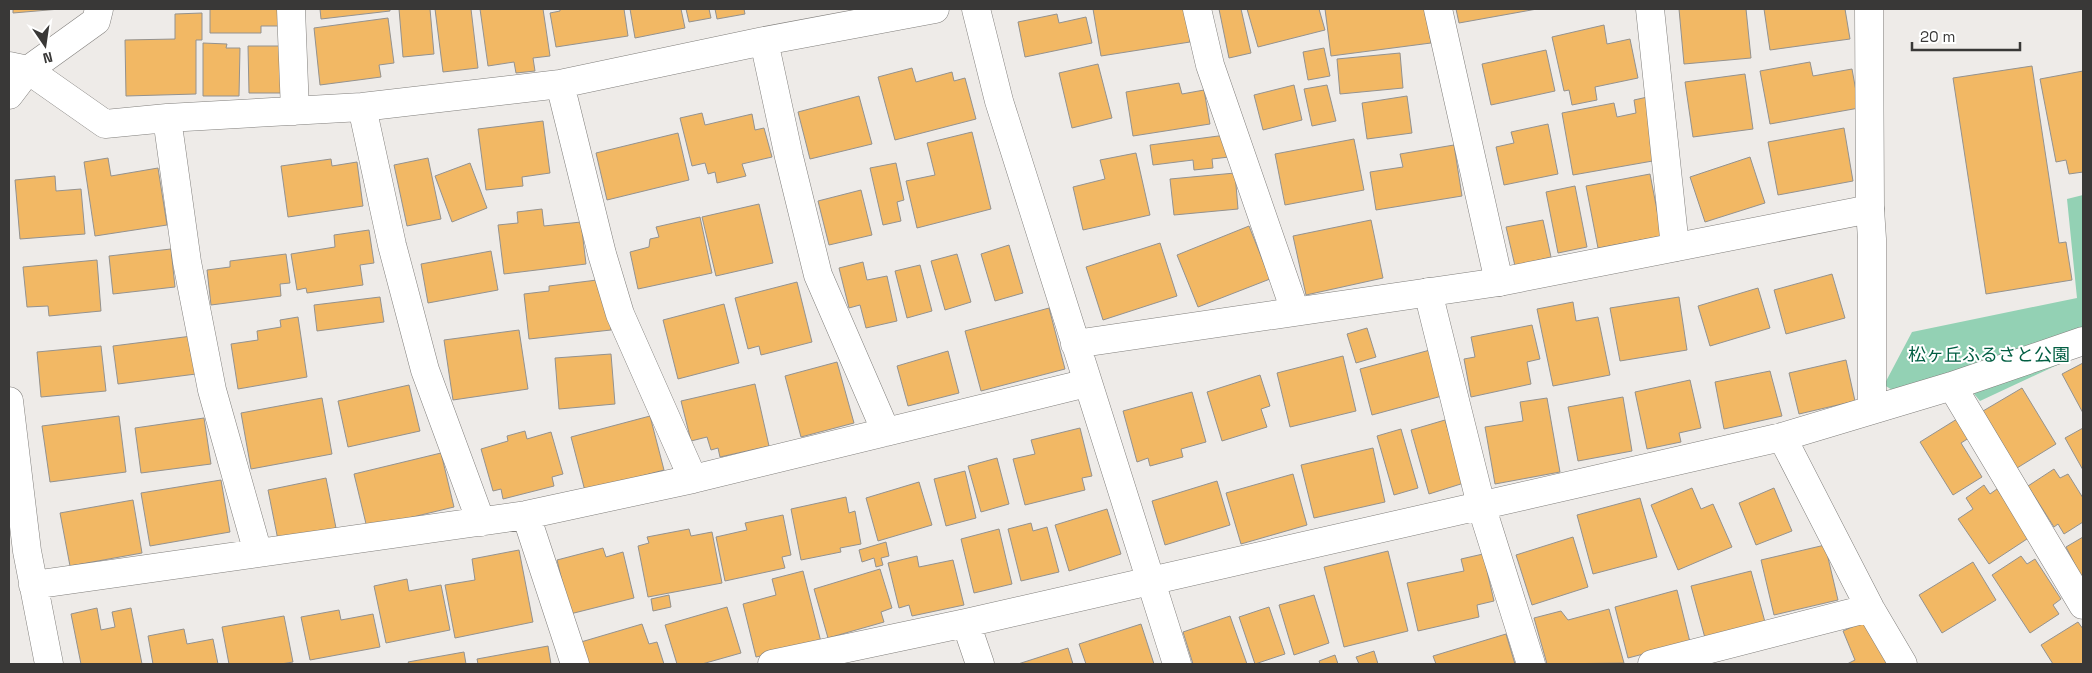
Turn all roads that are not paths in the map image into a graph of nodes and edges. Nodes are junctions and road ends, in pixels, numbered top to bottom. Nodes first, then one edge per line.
1 (100, 9) edge
2 (291, 9) edge
3 (935, 9) edge
4 (976, 9) edge
5 (1197, 9) edge
6 (1438, 9) edge
7 (1650, 9) edge
8 (1868, 9) edge
9 (764, 41) junction
10 (19, 68) edge
11 (560, 84) junction
12 (9, 95) edge
13 (362, 107) junction
14 (296, 111) junction
15 (168, 118) junction
16 (1870, 209) junction
17 (1675, 247) junction
18 (1500, 282) junction
19 (1428, 292) junction
20 (1294, 310) junction
21 (2083, 341) edge
22 (1075, 344) junction
23 (1087, 383) junction
24 (1952, 386) junction
25 (9, 401) edge
26 (1872, 410) junction
27 (886, 432) junction
28 (1782, 437) junction
29 (693, 479) junction
30 (1481, 505) junction
31 (526, 515) junction
32 (481, 522) junction
33 (18, 553) edge
34 (258, 553) junction
35 (1150, 581) junction
36 (33, 585) junction
37 (2083, 605) edge
38 (1870, 608) junction
39 (966, 623) junction
40 (49, 664) edge
41 (575, 664) edge
42 (777, 664) edge
43 (980, 664) edge
44 (1176, 664) edge
45 (1531, 664) edge
46 (1652, 664) edge
47 (1903, 664) edge

1 - 10 street
2 - 14 street
3 - 9 street
4 - 22 street
5 - 20 street
6 - 18 street
7 - 17 street
8 - 16 street
9 - 11 street
9 - 27 street
10 - 12 street
10 - 15 street
11 - 13 street
11 - 29 street
13 - 14 street
13 - 32 street
14 - 15 street
15 - 34 street
16 - 17 street
16 - 26 street
17 - 18 street
18 - 19 street
19 - 20 street
19 - 30 street
20 - 22 street
21 - 24 street
22 - 23 street
23 - 27 street
23 - 35 street
24 - 26 street
24 - 37 street
25 - 33 street
26 - 28 street
27 - 29 street
28 - 30 street
28 - 38 street
29 - 31 street
30 - 35 street
30 - 45 street
31 - 32 street
31 - 41 street
32 - 34 street
33 - 36 street
34 - 36 street
35 - 39 street
35 - 44 street
36 - 40 street
38 - 46 street
38 - 47 street
39 - 42 street
39 - 43 street

